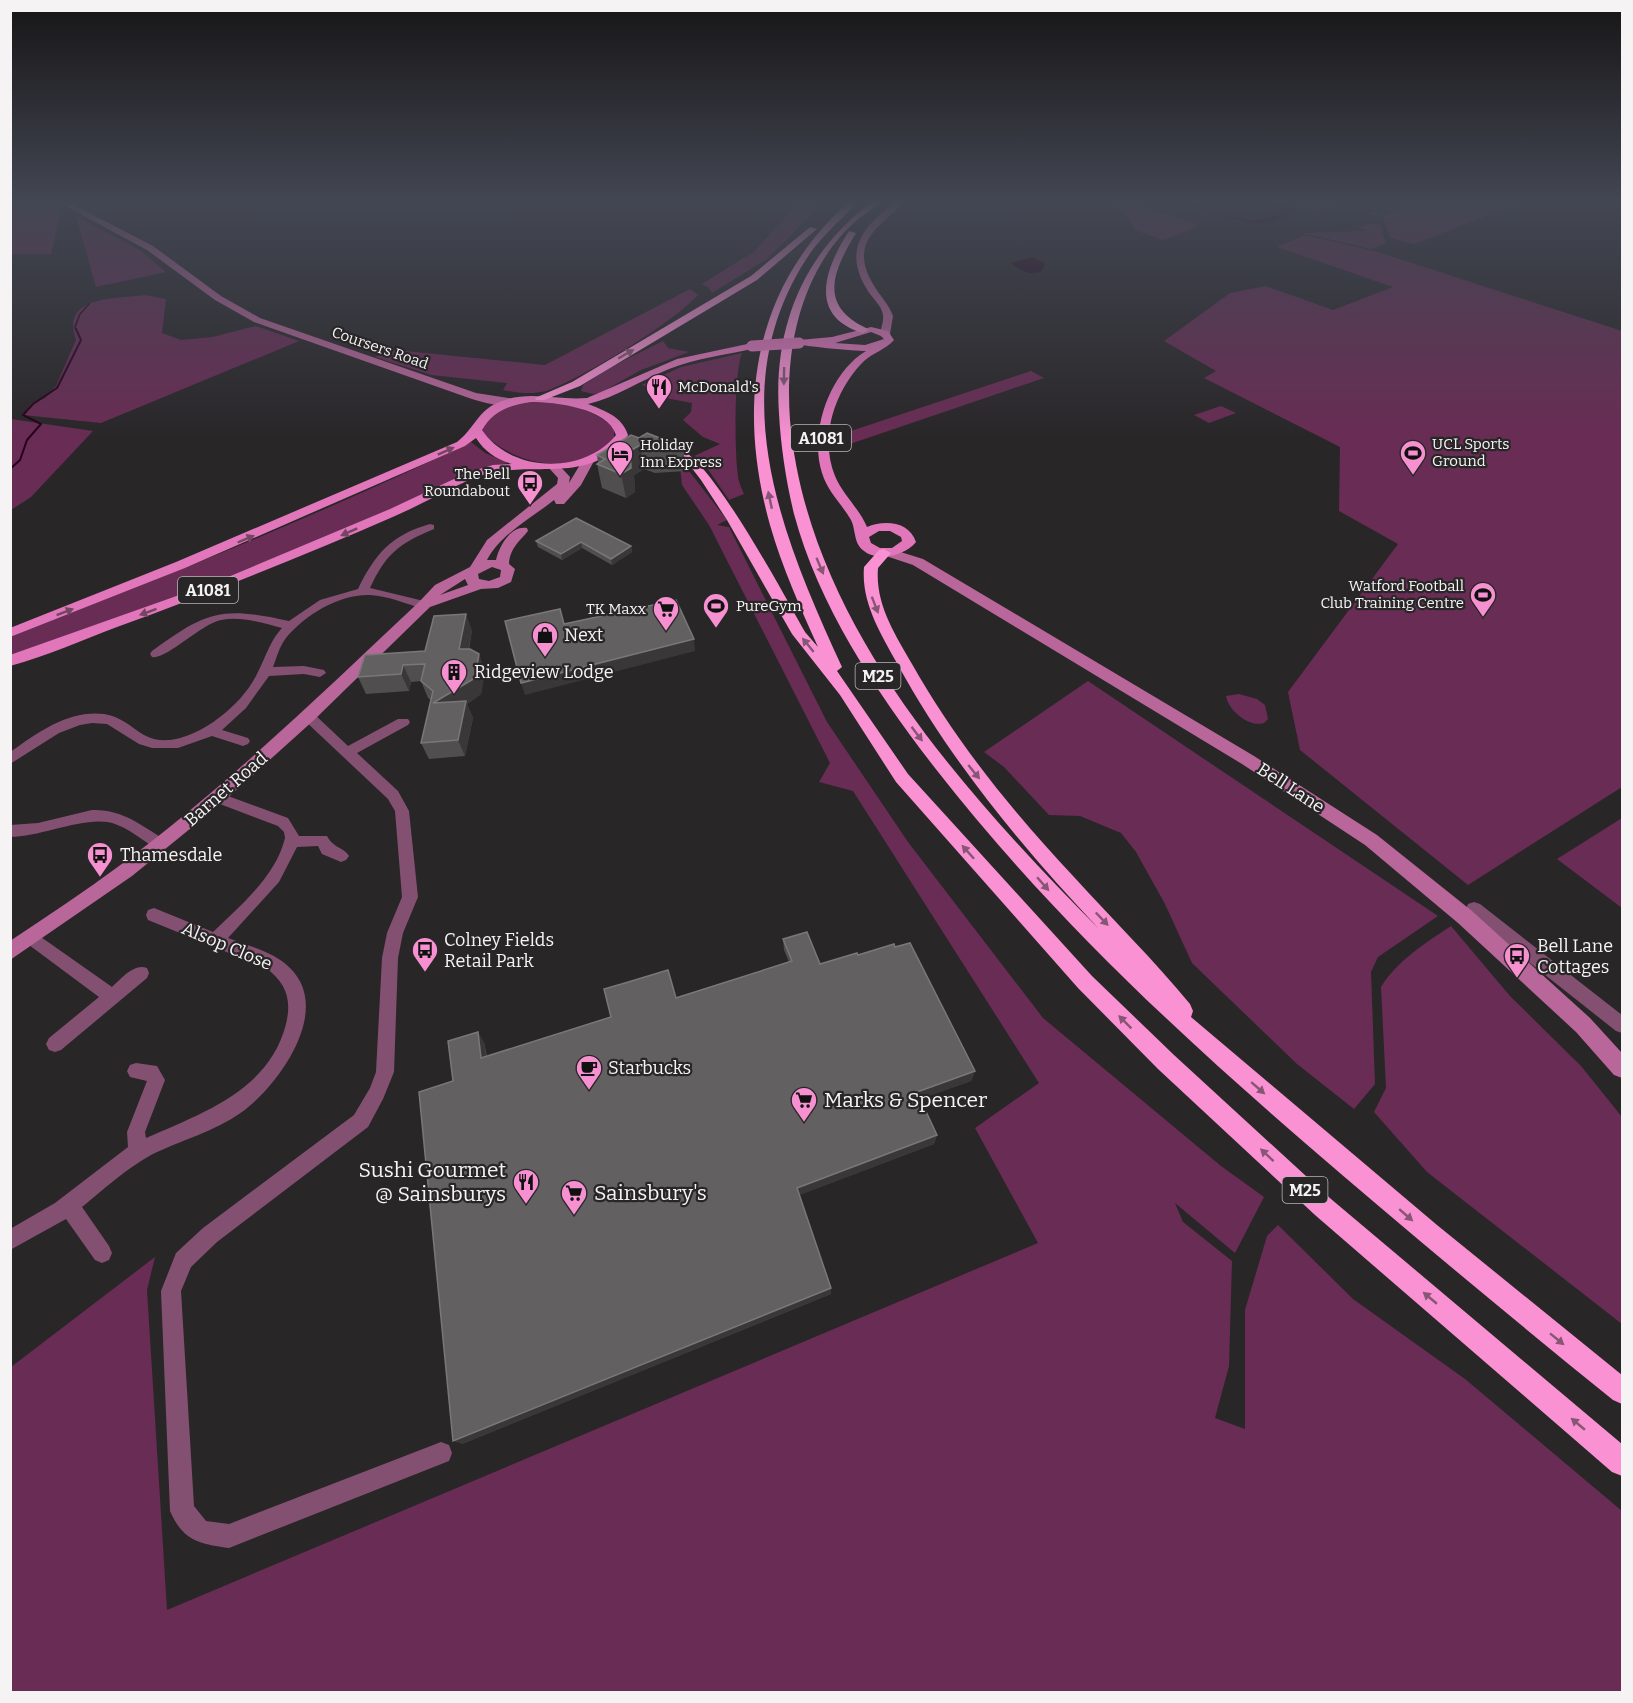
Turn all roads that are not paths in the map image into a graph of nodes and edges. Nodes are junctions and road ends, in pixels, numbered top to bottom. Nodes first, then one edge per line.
1 (194, 280) edge
2 (750, 280) edge
3 (789, 280) edge
4 (808, 280) edge
5 (831, 280) edge
6 (866, 280) edge
7 (885, 329) junction
8 (864, 330) junction
9 (848, 335) junction
10 (814, 342) junction
11 (858, 351) junction
12 (634, 381) junction
13 (473, 396) junction
14 (540, 398) junction
15 (514, 402) junction
16 (575, 402) junction
17 (607, 416) junction
18 (479, 424) junction
19 (629, 447) edge
20 (609, 451) junction
21 (675, 451) edge
22 (588, 461) junction
23 (530, 465) junction
24 (554, 467) junction
25 (857, 519) junction
26 (881, 526) junction
27 (430, 527) dead end
28 (864, 534) junction
29 (909, 542) junction
30 (887, 553) junction
31 (918, 562) junction
32 (502, 564) junction
33 (475, 569) junction
34 (480, 585) junction
35 (362, 592) junction
36 (424, 605) junction
37 (292, 626) junction
38 (10, 633) edge
39 (156, 654) dead end
40 (10, 661) edge
41 (265, 672) junction
42 (320, 673) dead end
43 (845, 691) junction
44 (308, 716) junction
45 (403, 722) dead end
46 (211, 731) junction
47 (243, 741) dead end
48 (348, 753) junction
49 (10, 759) edge
50 (217, 798) junction
51 (10, 831) edge
52 (292, 842) junction
53 (160, 844) junction
54 (341, 856) dead end
55 (1474, 909) dead end
56 (154, 915) dead end
57 (32, 937) junction
58 (216, 940) junction
59 (10, 952) edge
60 (141, 973) dead end
61 (112, 997) junction
62 (1623, 1025) edge
63 (55, 1044) dead end
64 (1214, 1050) junction
65 (1623, 1068) edge
66 (136, 1071) dead end
67 (138, 1152) junction
68 (68, 1205) junction
69 (10, 1240) edge
70 (102, 1253) dead end
71 (1623, 1391) edge
72 (441, 1454) dead end
73 (1623, 1462) edge

1 - 13 street, Coursers Road
14 -> 2 highway
43 -> 3 highway, M25
4 -> 64 highway, M25
5 - 8 highway, M25
6 - 7 street
7 - 8 main road
7 - 11 main road, A1081
8 - 9 main road
9 - 10 main road
9 - 11 main road
10 - 11 main road
10 - 12 main road, bridge
11 - 25 main road, A1081
12 - 16 main road
12 - 17 main road
13 - 15 street, Coursers Road
13 - 18 street
14 - 15 main road
14 - 16 main road
15 - 18 main road
16 - 17 main road
17 - 20 main road
18 - 23 main road
38 -> 18 main road, A1081
19 - 20 main road
20 - 22 main road
43 -> 21 highway, M25
22 - 24 main road
22 - 32 street
23 - 24 main road
23 -> 40 main road, A1081
24 - 33 street, Barnet Road
25 - 26 main road
25 - 28 main road, A1081
26 - 28 main road
26 - 29 main road
27 - 35 street
28 - 30 main road
29 - 30 main road
29 - 31 street
30 - 31 street, Bell Lane
30 -> 64 highway, M25
31 - 65 street, Bell Lane
32 - 33 street
32 - 34 street, Barnet Road
33 - 34 street
33 - 36 street, Barnet Road
34 - 36 street, Barnet Road
35 - 36 street
35 - 37 street
36 - 44 street, Barnet Road
37 - 39 street
37 - 41 street
41 - 42 street
41 - 46 street
73 -> 43 highway, M25
44 - 48 street
44 - 50 street, Barnet Road
45 - 48 street
46 - 47 street
46 - 49 street
48 - 72 street
50 - 52 street
50 - 53 street, Barnet Road
51 - 53 street
52 - 54 street
52 - 58 street
53 - 57 street, Barnet Road
55 - 62 street
56 - 58 street, Alsop Close
57 - 59 street, Barnet Road
57 - 61 street
58 - 67 street, Alsop Close
60 - 61 street
61 - 63 street
64 -> 71 highway, M25
66 - 67 street
67 - 68 street, Alsop Close
68 - 69 street, Alsop Close
68 - 70 street

